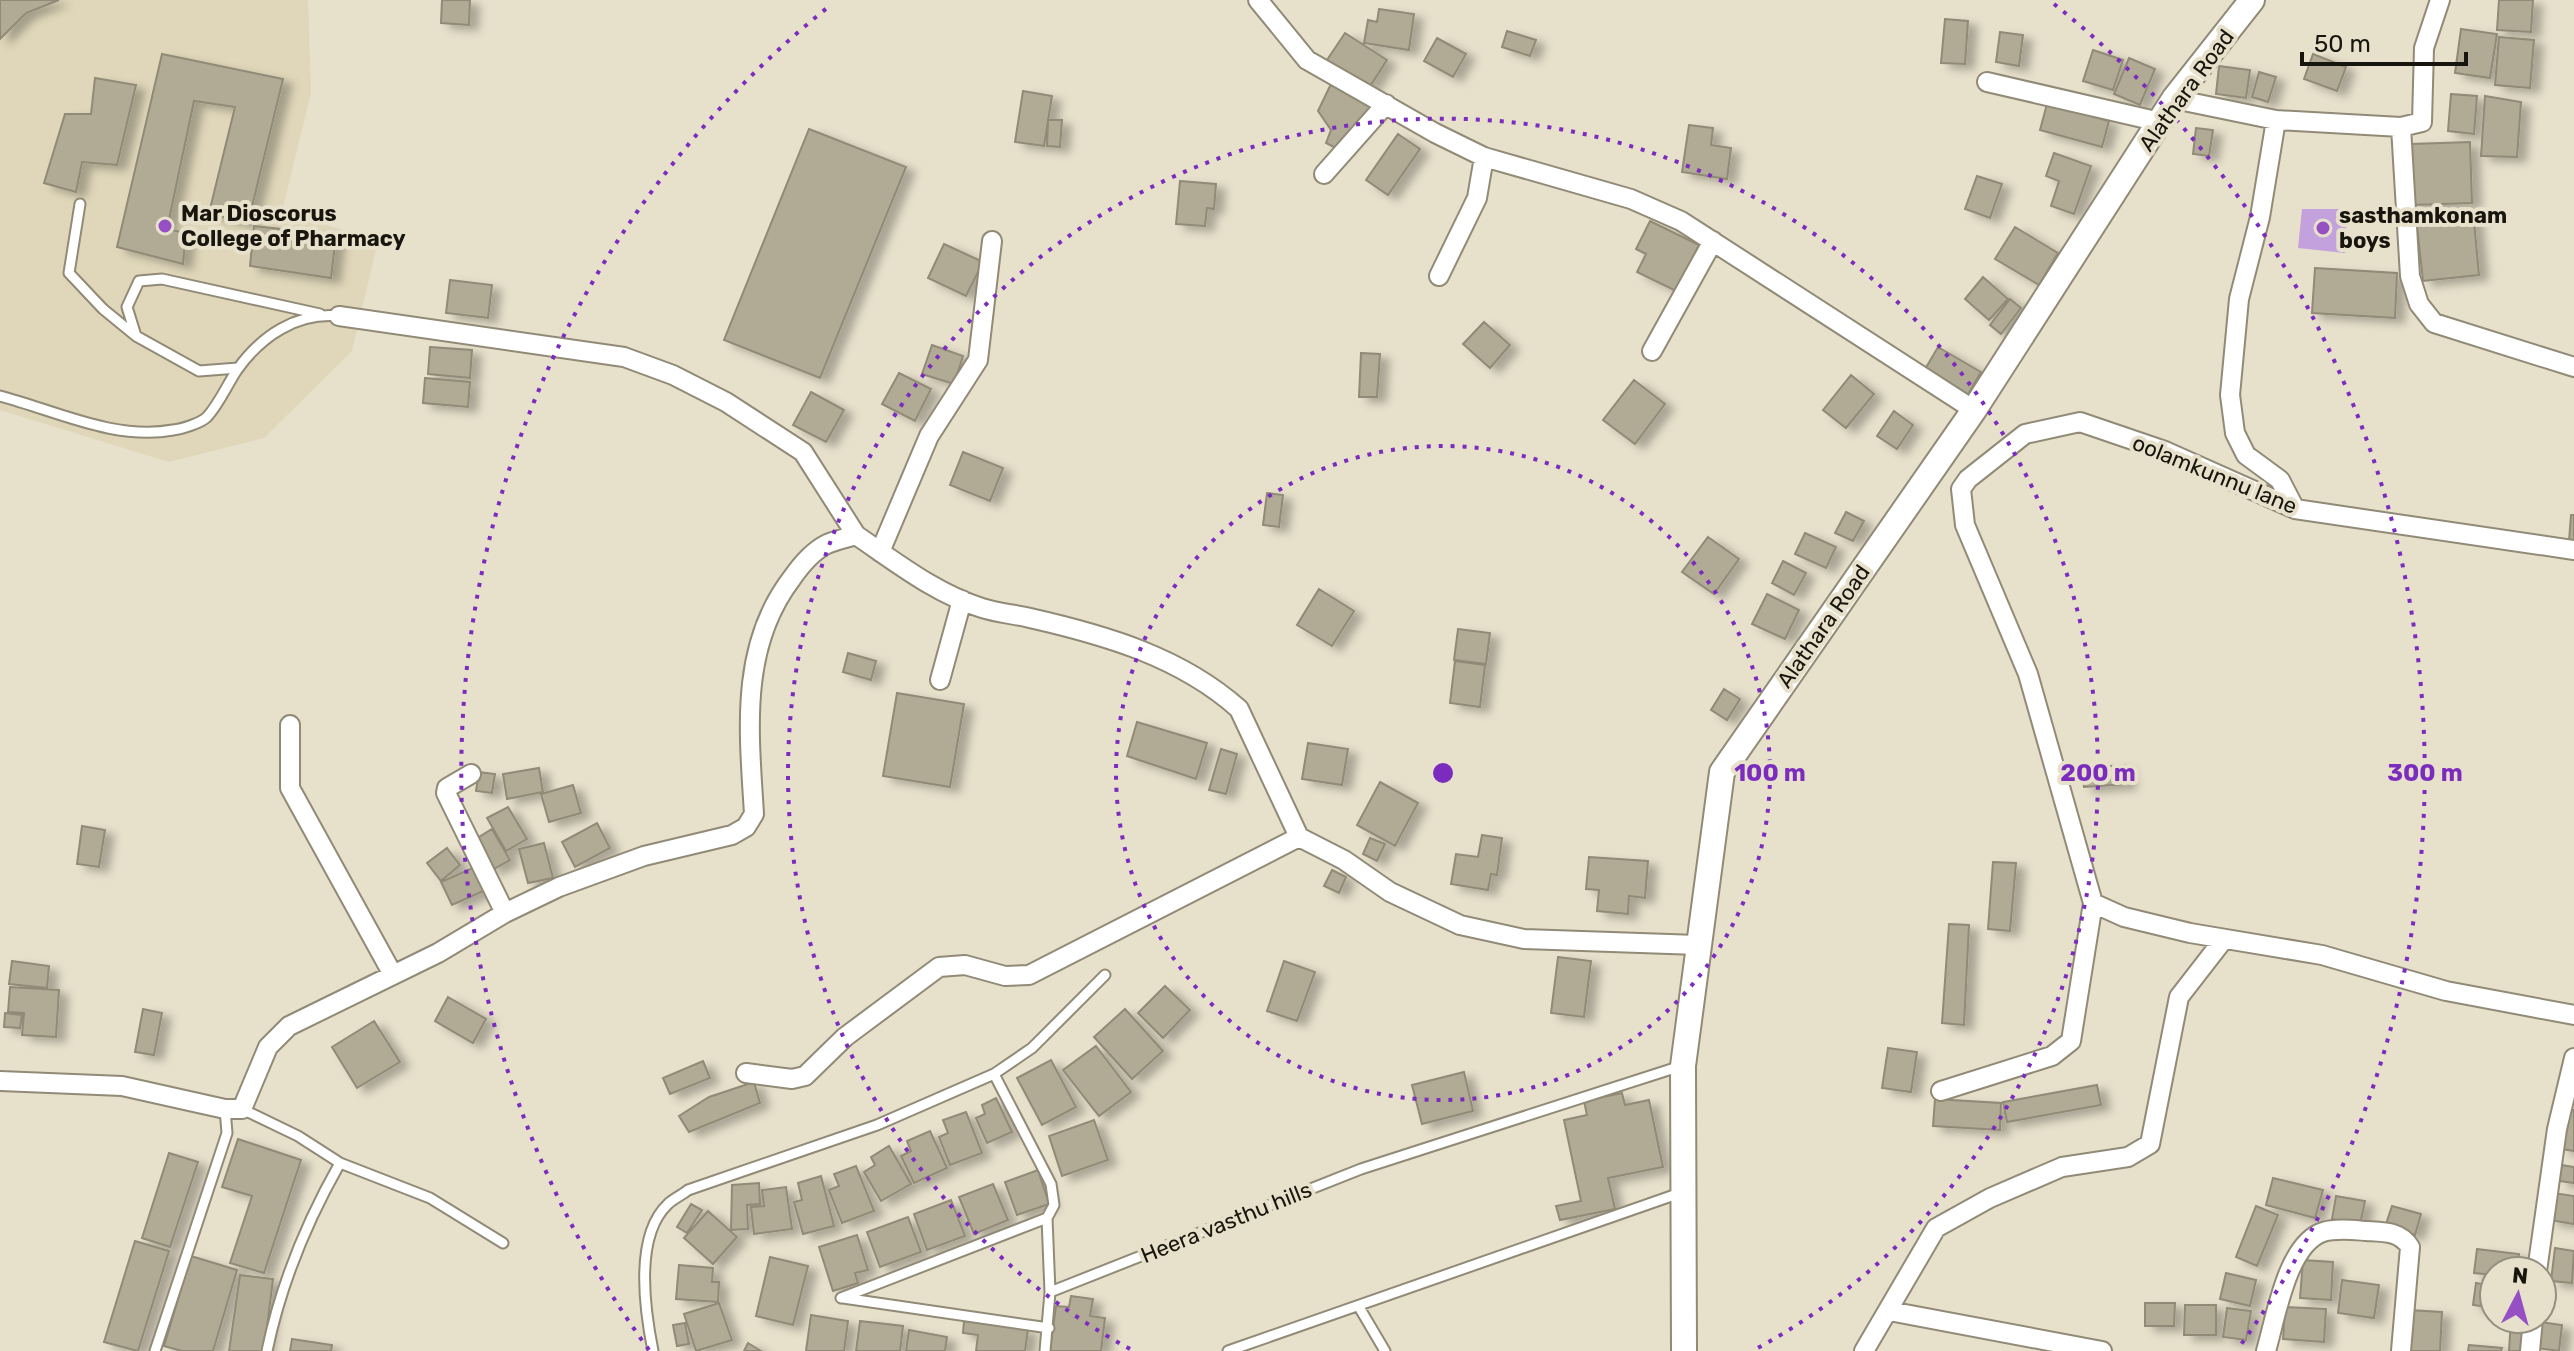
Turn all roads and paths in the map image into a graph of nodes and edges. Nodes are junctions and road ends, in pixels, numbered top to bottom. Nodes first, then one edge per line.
1 (1258, 0) edge
2 (2252, 0) edge
3 (2440, 0) edge
4 (1987, 82) dead end
5 (2174, 99) junction
6 (1386, 104) junction
7 (2276, 120) junction
8 (2160, 122) junction
9 (2401, 127) junction
10 (1484, 157) junction
11 (1324, 174) dead end
12 (80, 204) dead end
13 (992, 241) dead end
14 (1713, 241) junction
15 (1439, 276) dead end
16 (320, 314) junction
17 (339, 316) joint
18 (136, 336) junction
19 (1652, 351) dead end
20 (2574, 367) edge
21 (238, 368) junction
22 (0, 396) edge
23 (1974, 410) junction
24 (2295, 509) junction
25 (856, 535) junction
26 (2574, 550) edge
27 (880, 552) junction
28 (962, 600) junction
29 (940, 680) dead end
30 (290, 725) dead end
31 (471, 774) dead end
32 (1299, 837) junction
33 (2093, 903) junction
34 (505, 913) junction
35 (2224, 939) junction
36 (1698, 945) junction
37 (392, 973) junction
38 (1105, 975) dead end
39 (2574, 1015) edge
40 (2574, 1058) edge
41 (1683, 1066) junction
42 (746, 1073) dead end
43 (994, 1074) junction
44 (0, 1081) edge
45 (1941, 1091) dead end
46 (234, 1109) junction
47 (340, 1163) junction
48 (1683, 1192) junction
49 (1047, 1218) junction
50 (503, 1243) dead end
51 (2539, 1255) edge
52 (1050, 1292) junction
53 (1359, 1307) junction
54 (1889, 1311) junction
55 (1049, 1328) junction
56 (1232, 1350) edge
57 (155, 1351) edge
58 (267, 1351) edge
59 (653, 1351) edge
60 (1045, 1351) edge
61 (1385, 1351) edge
62 (1684, 1351) edge
63 (1864, 1351) edge
64 (2102, 1351) edge
65 (2266, 1351) edge
66 (2401, 1351) edge

1 - 6 street
2 - 5 street, Alathara Road
3 - 9 street
4 - 8 street
5 - 7 street
5 - 8 street, Alathara Road
6 - 10 street
6 - 11 street
7 - 9 street
7 - 24 street
8 - 23 street, Alathara Road
9 - 20 street
10 - 14 street
10 - 15 street
12 - 18 lane
13 - 27 street
14 - 19 street
14 - 23 street
16 - 17 lane
16 - 18 lane
16 - 21 lane
17 - 25 street
18 - 21 lane
21 - 22 lane
23 - 36 street, Alathara Road
24 - 26 street, oolamkunnu lane
24 - 33 street, oolamkunnu lane
25 - 27 street
25 - 34 street
27 - 28 street
28 - 29 street
28 - 32 street
30 - 37 street
31 - 34 street
32 - 36 street
32 - 42 street
33 - 35 street
33 - 45 street
34 - 37 street
35 - 39 street
35 - 54 street
36 - 41 street, Alathara Road
37 - 46 street
38 - 43 lane
40 - 51 street
41 - 48 street, Alathara Road
41 - 52 lane, Heera vasthu hills
43 - 49 lane
43 - 59 lane
44 - 46 street
46 - 47 lane
46 - 57 lane
47 - 50 lane
47 - 58 lane
48 - 53 lane
48 - 62 street, Alathara Road
49 - 52 lane
49 - 55 lane
52 - 55 lane
53 - 56 lane
53 - 61 lane
54 - 63 street
54 - 64 street
55 - 60 lane
65 - 66 street

